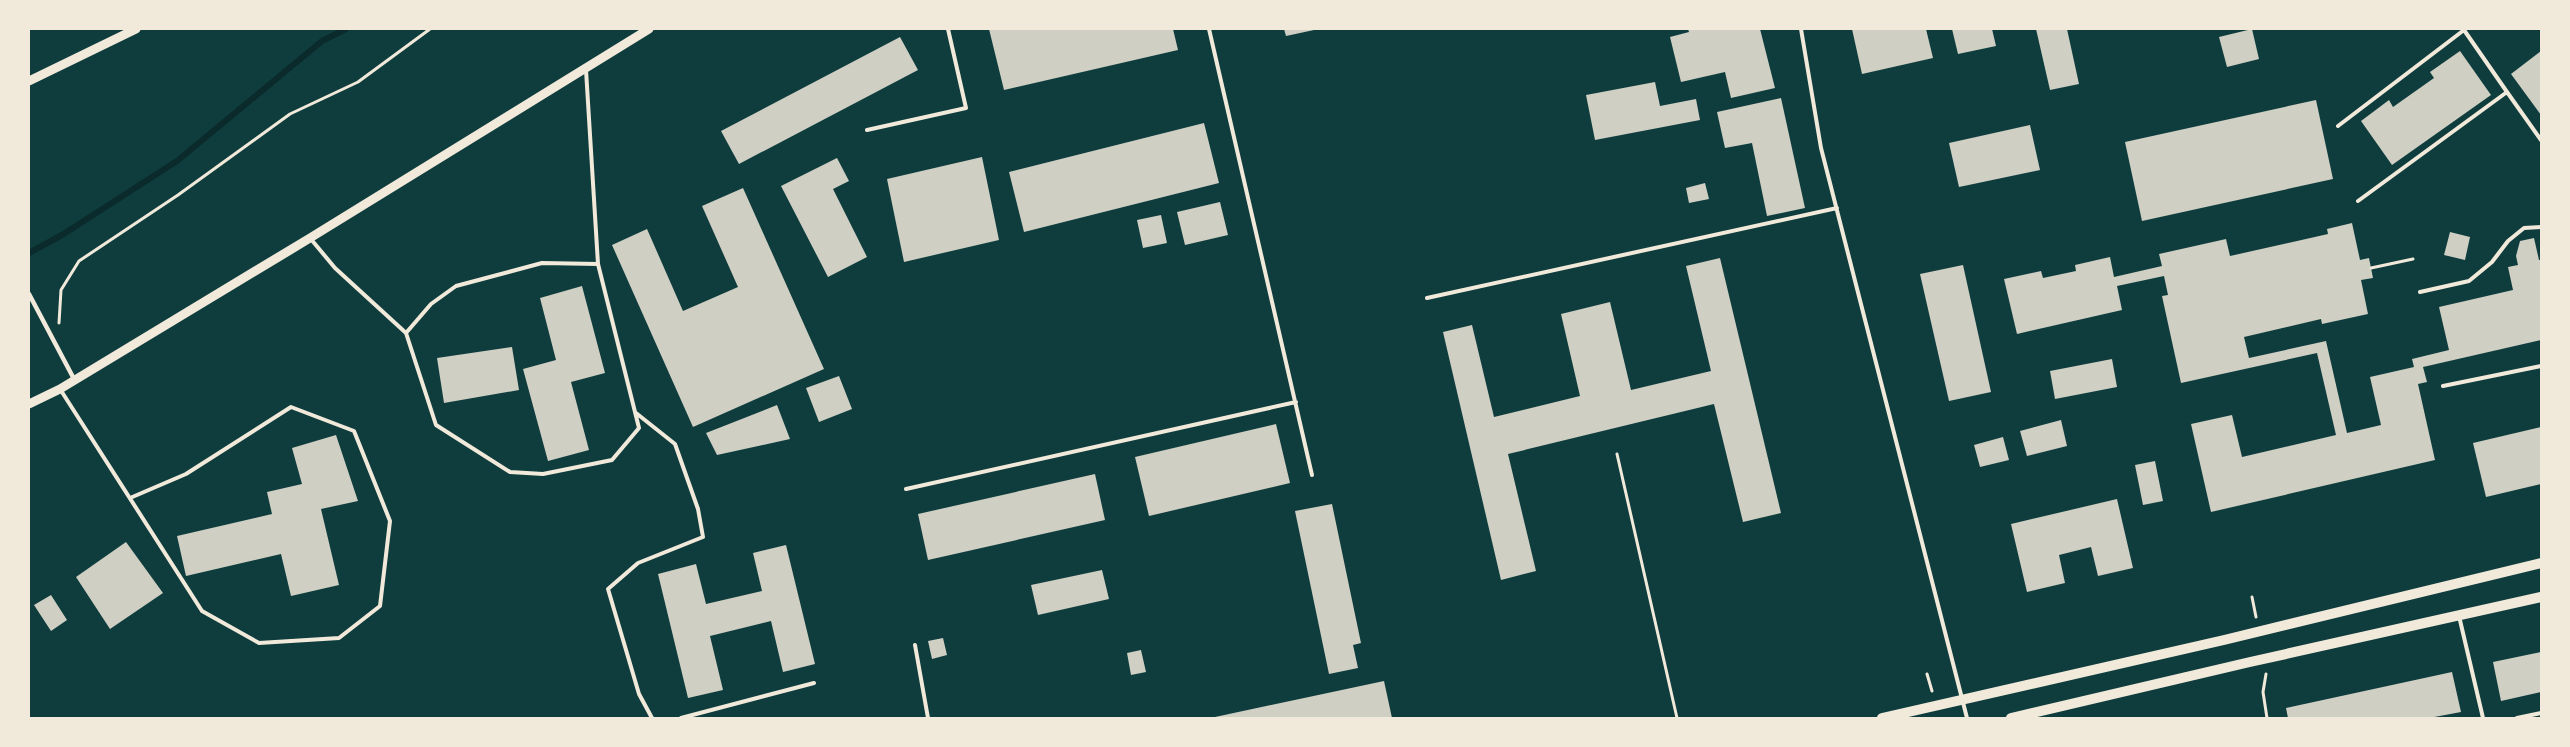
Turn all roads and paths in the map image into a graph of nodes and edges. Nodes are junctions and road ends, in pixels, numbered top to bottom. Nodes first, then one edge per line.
1 (136, 29) edge
2 (430, 29) edge
3 (649, 29) edge
4 (948, 29) edge
5 (1209, 29) edge
6 (1801, 29) edge
7 (585, 68) junction
8 (29, 81) edge
9 (2507, 92) junction
10 (2338, 126) dead end
11 (867, 130) dead end
12 (2541, 140) edge
13 (2358, 201) dead end
14 (1837, 208) junction
15 (2541, 228) edge
16 (310, 238) junction
17 (2413, 259) dead end
18 (598, 264) junction
19 (2371, 268) dead end
20 (2420, 292) dead end
21 (29, 294) edge
22 (1427, 298) dead end
23 (406, 333) junction
24 (60, 353) junction
25 (2541, 366) edge
26 (74, 379) junction
27 (2442, 386) dead end
28 (60, 389) junction
29 (1296, 402) junction
30 (29, 404) edge
31 (636, 413) junction
32 (1617, 454) dead end
33 (1312, 475) dead end
34 (906, 489) dead end
35 (130, 498) junction
36 (2541, 563) edge
37 (2541, 597) edge
38 (2458, 616) junction
39 (915, 645) dead end
40 (814, 683) dead end
41 (1963, 700) junction
42 (2541, 713) edge
43 (652, 718) edge
44 (681, 718) edge
45 (928, 718) edge
46 (1676, 718) edge
47 (1882, 718) edge
48 (1967, 718) edge
49 (2011, 718) edge
50 (2483, 718) edge
51 (2517, 718) edge

1 - 8 street
2 - 24 path
3 - 7 street
4 - 11 lane
5 - 29 lane
6 - 14 lane
7 - 16 street
7 - 18 lane
9 - 10 lane
9 - 12 lane
9 - 13 lane
14 - 22 lane
14 - 41 lane
15 - 20 lane
16 - 23 lane
16 - 26 street
17 - 19 path
18 - 23 lane
18 - 31 lane
21 - 24 street
23 - 31 lane
24 - 26 street
25 - 27 lane
26 - 28 street
28 - 30 street
28 - 35 lane
29 - 33 lane
29 - 34 lane
31 - 43 lane
32 - 46 path
35 - 35 lane
36 - 41 main road
37 - 38 main road
38 - 49 main road
38 - 50 lane
39 - 45 lane
40 - 44 lane
41 - 47 main road
41 - 48 lane
42 - 51 lane

